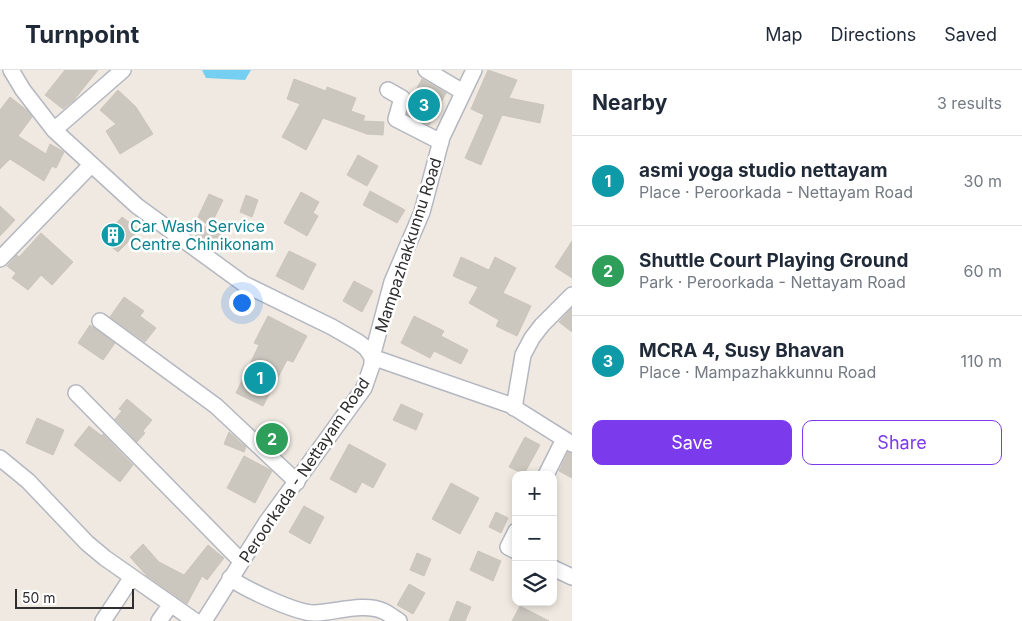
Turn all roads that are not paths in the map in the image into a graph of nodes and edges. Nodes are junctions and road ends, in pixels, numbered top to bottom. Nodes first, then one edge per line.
1 (11, 70) edge
2 (123, 70) edge
3 (426, 70) edge
4 (474, 70) edge
5 (388, 90) dead end
6 (463, 92) junction
7 (54, 130) junction
8 (440, 142) junction
9 (91, 165) junction
10 (0, 259) edge
11 (572, 295) edge
12 (100, 321) dead end
13 (372, 357) junction
14 (76, 394) dead end
15 (514, 408) junction
16 (568, 442) edge
17 (0, 458) edge
18 (549, 471) edge
19 (296, 482) junction
20 (512, 540) edge
21 (512, 549) edge
22 (241, 561) junction
23 (557, 570) edge
24 (132, 577) junction
25 (572, 577) edge
26 (230, 578) junction
27 (171, 604) junction
28 (103, 621) edge
29 (159, 621) edge
30 (195, 621) edge
31 (204, 621) edge
32 (399, 621) edge

1 - 7 street, Peroorkada - Nettayam Road
2 - 7 street
3 - 6 street
4 - 6 street, Mampazhakkunnu Road
5 - 8 street
6 - 8 street, Mampazhakkunnu Road
7 - 9 street, Peroorkada - Nettayam Road
8 - 13 street, Mampazhakkunnu Road
9 - 10 street
9 - 13 street, Peroorkada - Nettayam Road
11 - 15 street
12 - 19 street
13 - 15 street
13 - 19 street, Peroorkada - Nettayam Road
14 - 22 street
15 - 16 street
16 - 18 street
17 - 24 street
19 - 22 street, Peroorkada - Nettayam Road
20 - 21 street
22 - 26 street, Peroorkada - Nettayam Road
23 - 25 street
24 - 27 street
24 - 28 street
26 - 31 street, Peroorkada - Nettayam Road
26 - 32 street
27 - 29 street
27 - 30 street

